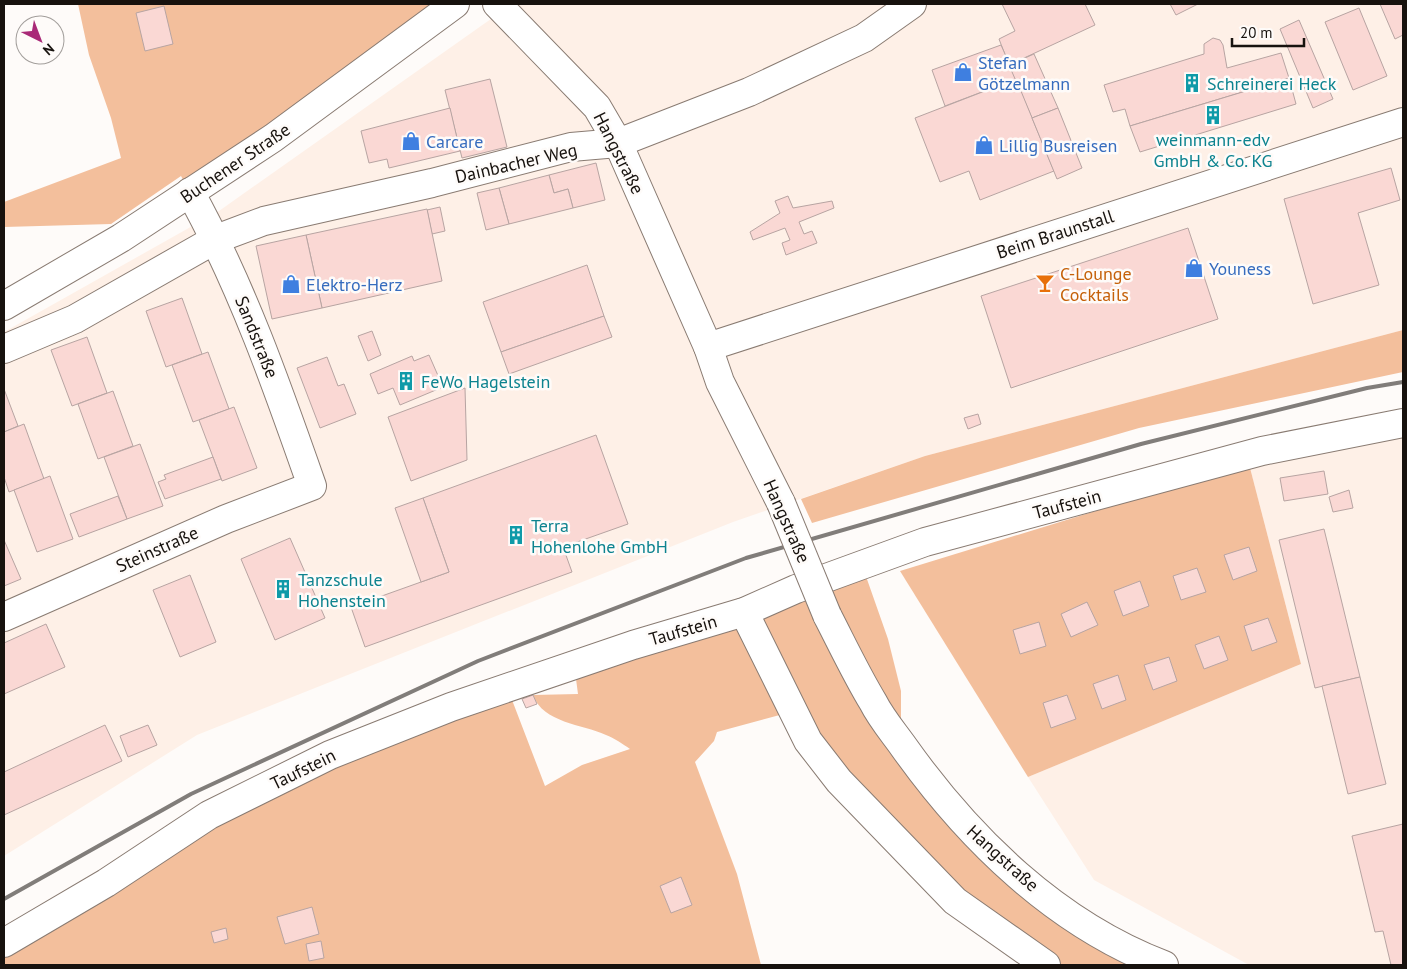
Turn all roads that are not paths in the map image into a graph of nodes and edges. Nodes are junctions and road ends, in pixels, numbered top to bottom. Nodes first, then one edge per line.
1 (455, 4) edge
2 (497, 4) edge
3 (912, 4) edge
4 (1403, 122) edge
5 (618, 143) junction
6 (190, 192) junction
7 (216, 239) junction
8 (4, 306) edge
9 (708, 347) junction
10 (4, 349) edge
11 (1403, 423) edge
12 (312, 486) joint
13 (744, 612) junction
14 (4, 617) edge
15 (4, 943) edge
16 (1046, 965) edge
17 (1164, 965) edge

1 - 6 street, Buchener Straße
2 - 5 street, Hangstraße
3 - 5 street, Dainbacher Weg
4 - 9 street, Beim Braunstall
5 - 7 street, Dainbacher Weg
5 - 9 street, Hangstraße
6 - 7 street, Sandstraße
6 - 8 street, Buchener Straße
7 - 10 street
7 - 12 street, Sandstraße
9 - 17 street, Hangstraße, bridge
11 - 13 street, Taufstein
12 - 14 street, Steinstraße
13 - 15 street, Taufstein
13 - 16 street

